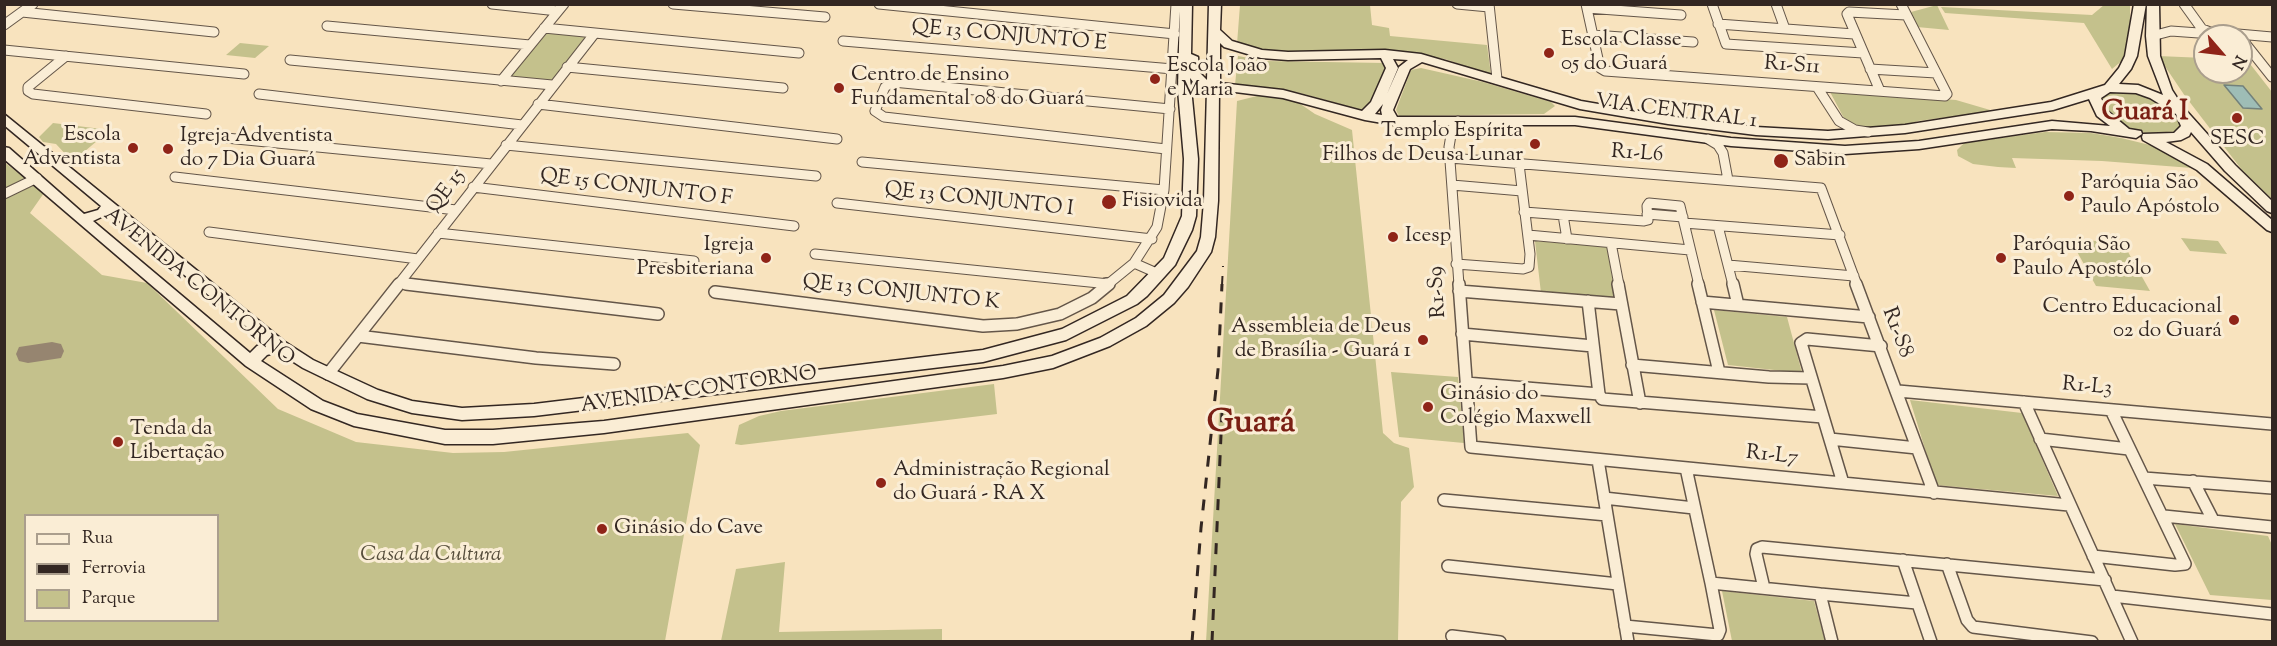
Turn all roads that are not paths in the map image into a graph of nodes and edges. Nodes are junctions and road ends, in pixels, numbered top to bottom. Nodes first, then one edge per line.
1 (33, 4) edge
2 (492, 4) edge
3 (674, 4) edge
4 (879, 4) edge
5 (1176, 4) edge
6 (1186, 4) edge
7 (1457, 4) edge
8 (1712, 4) edge
9 (1776, 4) edge
10 (1901, 4) edge
11 (2140, 4) edge
12 (2154, 4) edge
13 (2184, 4) edge
14 (1214, 5) edge
15 (1489, 6) edge
16 (1587, 6) edge
17 (561, 8) edge
18 (22, 12) junction
19 (1681, 15) dead end
20 (1906, 15) junction
21 (825, 18) dead end
22 (1718, 24) junction
23 (2197, 24) edge
24 (4, 25) edge
25 (327, 26) dead end
26 (544, 28) junction
27 (1785, 29) junction
28 (1214, 30) junction
29 (2193, 31) edge
30 (214, 32) dead end
31 (595, 33) junction
32 (1180, 33) junction
33 (1854, 34) junction
34 (1593, 35) junction
35 (2152, 36) junction
36 (2253, 36) edge
37 (2272, 37) edge
38 (843, 41) dead end
39 (1693, 42) dead end
40 (530, 45) junction
41 (4, 50) edge
42 (799, 53) dead end
43 (1863, 53) junction
44 (2253, 53) edge
45 (1385, 54) junction
46 (66, 56) junction
47 (1421, 58) junction
48 (290, 60) dead end
49 (567, 68) junction
50 (1173, 69) junction
51 (1870, 69) junction
52 (1936, 73) junction
53 (244, 74) dead end
54 (2160, 75) junction
55 (2272, 77) edge
56 (1497, 79) junction
57 (501, 81) junction
58 (552, 85) junction
59 (1213, 87) junction
60 (1817, 87) junction
61 (783, 88) dead end
62 (2104, 90) junction
63 (1265, 91) junction
64 (1880, 91) junction
65 (259, 94) dead end
66 (1550, 96) junction
67 (538, 104) junction
68 (1580, 105) junction
69 (1170, 109) junction
70 (1213, 111) junction
71 (206, 114) dead end
72 (2182, 114) junction
73 (1365, 116) junction
74 (4, 118) edge
75 (1394, 120) junction
76 (1540, 120) junction
77 (1458, 121) junction
78 (1575, 121) junction
79 (1839, 121) junction
80 (1437, 122) junction
81 (522, 125) junction
82 (1891, 131) junction
83 (1875, 132) junction
84 (1450, 135) junction
85 (1828, 135) junction
86 (2142, 136) junction
87 (216, 137) dead end
88 (837, 139) dead end
89 (34, 143) junction
90 (506, 145) junction
91 (1896, 146) junction
92 (1727, 147) junction
93 (1166, 149) junction
94 (2214, 150) junction
95 (7, 153) edge
96 (1450, 158) junction
97 (862, 162) dead end
98 (490, 164) junction
99 (1519, 164) junction
100 (34, 176) junction
101 (816, 176) dead end
102 (175, 177) dead end
103 (1728, 180) junction
104 (1452, 185) junction
105 (4, 187) edge
106 (473, 187) junction
107 (1821, 188) joint
108 (1164, 190) junction
109 (1522, 191) junction
110 (4, 194) edge
111 (837, 203) dead end
112 (110, 205) junction
113 (2272, 208) edge
114 (456, 210) junction
115 (1524, 212) junction
116 (1563, 215) junction
117 (82, 220) junction
118 (1684, 220) junction
119 (794, 226) dead end
120 (1718, 226) junction
121 (2272, 227) edge
122 (209, 232) dead end
123 (438, 232) junction
124 (1528, 235) junction
125 (1840, 235) junction
126 (1152, 239) junction
127 (1567, 239) junction
128 (1180, 243) junction
129 (1611, 243) junction
130 (1690, 250) junction
131 (1204, 252) junction
132 (815, 254) dead end
133 (418, 259) junction
134 (694, 261) dead end
135 (1134, 262) junction
136 (1456, 264) junction
137 (1728, 265) junction
138 (1159, 274) junction
139 (1854, 276) junction
140 (400, 283) junction
141 (1109, 284) junction
142 (1459, 291) junction
143 (715, 292) dead end
144 (1132, 300) junction
145 (1588, 302) junction
146 (1702, 302) junction
147 (1621, 304) junction
148 (1738, 305) junction
149 (658, 314) dead end
150 (1869, 316) junction
151 (1145, 319) junction
152 (1462, 334) junction
153 (358, 336) junction
154 (279, 346) junction
155 (1593, 346) junction
156 (1881, 346) junction
157 (983, 356) junction
158 (251, 362) junction
159 (614, 364) dead end
160 (1632, 365) junction
161 (1719, 372) junction
162 (328, 374) junction
163 (982, 375) junction
164 (1811, 378) junction
165 (1466, 383) junction
166 (1898, 391) junction
167 (1599, 394) junction
168 (2024, 402) junction
169 (1640, 403) junction
170 (429, 410) junction
171 (2111, 410) junction
172 (462, 414) junction
173 (1823, 417) junction
174 (2272, 424) edge
175 (411, 432) junction
176 (445, 437) junction
177 (1830, 439) junction
178 (2040, 439) junction
179 (1471, 447) joint
180 (1917, 448) junction
181 (2129, 449) junction
182 (1599, 460) junction
183 (1686, 468) junction
184 (2144, 478) junction
185 (2193, 482) junction
186 (1843, 483) junction
187 (2272, 488) edge
188 (1934, 493) junction
189 (1604, 498) junction
190 (1444, 500) dead end
191 (2069, 505) junction
192 (1694, 508) junction
193 (1607, 515) junction
194 (2164, 516) junction
195 (2213, 520) junction
196 (2271, 529) edge
197 (2093, 556) junction
198 (1903, 560) junction
199 (1947, 564) junction
200 (1448, 566) dead end
201 (2104, 580) junction
202 (1711, 583) junction
203 (1618, 584) junction
204 (1764, 588) junction
205 (1820, 594) junction
206 (2112, 596) junction
207 (1917, 603) junction
208 (2272, 614) edge
209 (1625, 626) junction
210 (1452, 636) dead end
211 (1500, 642) edge
212 (1628, 642) edge
213 (1832, 642) edge
214 (1931, 642) edge
215 (2092, 642) edge
216 (2132, 642) edge

1 - 18 street
2 - 17 street
3 - 21 street
4 - 32 street
5 - 32 street
6 - 32 main road, AVENIDA CONTORNO
7 - 15 street
8 - 22 street
9 - 27 street
10 - 20 street, R1-S11
11 - 62 main road
12 - 35 main road
13 - 23 street
14 - 28 main road, AVENIDA CONTORNO
15 - 56 street
16 - 19 street
16 - 34 street, R1-S11
17 - 26 street
18 - 24 street
18 - 30 street
20 - 33 street
20 - 52 street, R1-S11
22 - 27 street
22 - 43 street
25 - 40 street
26 - 31 street
26 - 40 street
27 - 33 street
28 - 45 main road, VIA CENTRAL 1
28 - 59 main road, AVENIDA CONTORNO
29 - 35 street
31 - 42 street
31 - 49 street, QE 15
32 - 50 street
32 - 59 main road
32 - 128 main road, AVENIDA CONTORNO
33 - 43 street
34 - 39 street
34 - 60 street, R1-S11
35 - 54 main road
36 - 37 street
38 - 50 street, QE 13 CONJUNTO E
40 - 57 street
41 - 46 street
43 - 51 street
44 - 55 street
45 - 47 main road, VIA CENTRAL 1
45 - 73 main road
46 - 53 street
46 - 71 street
47 - 56 main road, VIA CENTRAL 1
47 - 75 main road
48 - 57 street
49 - 58 street, QE 15
49 - 61 street
50 - 69 street
51 - 52 street
51 - 64 street
52 - 64 street, R1-S11
54 - 72 main road
54 - 94 main road
56 - 66 main road, VIA CENTRAL 1
57 - 58 street
58 - 67 street, QE 15
59 - 63 main road, VIA CENTRAL 1
59 - 70 main road, AVENIDA CONTORNO
60 - 64 street, R1-S11
60 - 79 street
62 - 72 main road
62 - 82 main road, VIA CENTRAL 1
62 - 86 main road
63 - 70 main road
63 - 73 main road, VIA CENTRAL 1
65 - 81 street
66 - 68 main road, VIA CENTRAL 1
66 - 76 main road
67 - 81 street, QE 15
67 - 88 street
68 - 78 main road
68 - 85 main road, VIA CENTRAL 1
69 - 93 street
69 - 93 street
70 - 131 main road, AVENIDA CONTORNO
72 - 86 main road
72 - 94 main road
73 - 75 main road, VIA CENTRAL 1
74 - 89 main road, AVENIDA CONTORNO
75 - 80 main road, VIA CENTRAL 1
76 - 77 main road, VIA CENTRAL 1
76 - 78 main road, VIA CENTRAL 1
77 - 80 main road, VIA CENTRAL 1
77 - 84 street, R1-S9
78 - 92 main road, VIA CENTRAL 1
79 - 83 street
79 - 85 street
80 - 84 street
81 - 90 street, QE 15
82 - 83 main road, VIA CENTRAL 1
82 - 91 main road
83 - 85 main road, VIA CENTRAL 1
84 - 96 street, R1-S9
86 - 91 main road, VIA CENTRAL 1
86 - 121 main road, VIA CENTRAL 1
87 - 98 street
89 - 95 main road
89 - 112 main road, AVENIDA CONTORNO
90 - 98 street, QE 15
90 - 101 street
91 - 92 main road, VIA CENTRAL 1
92 - 103 street
93 - 108 street
94 - 113 main road
95 - 100 main road, AVENIDA CONTORNO
96 - 99 street, R1-L6
96 - 104 street, R1-S9
97 - 108 street
98 - 106 street, QE 15
99 - 103 street, R1-L6
99 - 109 street
100 - 105 street
100 - 110 street
100 - 117 main road, AVENIDA CONTORNO
102 - 114 street
103 - 107 street, R1-L6
104 - 109 street
104 - 136 street, R1-S9
106 - 114 street, QE 15
106 - 119 street, QE 15 CONJUNTO F
107 - 125 street, R1-S8
108 - 126 street
109 - 115 street
111 - 126 street, QE 13 CONJUNTO I
112 - 117 main road
112 - 154 main road, AVENIDA CONTORNO
114 - 123 street, QE 15
115 - 116 street
115 - 124 street
116 - 118 street
116 - 127 street
117 - 158 main road, AVENIDA CONTORNO
118 - 120 street
118 - 130 street
120 - 125 street
120 - 137 street
122 - 133 street
123 - 133 street, QE 15
123 - 134 street
124 - 127 street
124 - 136 street
125 - 139 street, R1-S8
126 - 135 street, QE 13 CONJUNTO K
127 - 129 street
128 - 131 main road
128 - 138 main road, AVENIDA CONTORNO
129 - 130 street
129 - 147 street
130 - 146 street
131 - 151 main road, AVENIDA CONTORNO
132 - 141 street
133 - 140 street, QE 15
135 - 138 street
135 - 141 street, QE 13 CONJUNTO K
136 - 142 street, R1-S9
137 - 139 street
137 - 148 street
138 - 144 main road, AVENIDA CONTORNO
139 - 150 street, R1-S8
140 - 149 street
140 - 153 street, QE 15
141 - 143 street, QE 13 CONJUNTO K
142 - 145 street
142 - 152 street, R1-S9
144 - 151 main road
144 - 157 main road, AVENIDA CONTORNO
145 - 147 street
145 - 155 street
146 - 148 street
146 - 161 street
147 - 160 street
148 - 150 street
150 - 156 street, R1-S8
151 - 163 main road, AVENIDA CONTORNO
152 - 155 street
152 - 165 street, R1-S9
153 - 159 street
153 - 162 street, QE 15
154 - 158 main road
154 - 162 main road, AVENIDA CONTORNO
155 - 167 street
156 - 164 street
156 - 166 street, R1-S8
157 - 163 main road
157 - 172 main road, AVENIDA CONTORNO
158 - 175 main road, AVENIDA CONTORNO
160 - 161 street
160 - 169 street
161 - 164 street
162 - 170 main road, AVENIDA CONTORNO
163 - 176 main road, AVENIDA CONTORNO
164 - 173 street
165 - 167 street
165 - 179 street, R1-S9
166 - 168 street, R1-L3
166 - 180 street, R1-S8
167 - 169 street
168 - 171 street, R1-L3
168 - 178 street
169 - 173 street
170 - 172 main road, AVENIDA CONTORNO
170 - 175 main road
171 - 174 street, R1-L3
171 - 181 street
172 - 176 main road
173 - 177 street
175 - 176 main road, AVENIDA CONTORNO
177 - 180 street
177 - 186 street
178 - 181 street
178 - 191 street
179 - 182 street, R1-L7
180 - 188 street, R1-S8
181 - 184 street
182 - 183 street, R1-L7
182 - 189 street
183 - 186 street, R1-L7
183 - 192 street
184 - 185 street
184 - 194 street
185 - 187 street
185 - 195 street
186 - 188 street, R1-L7
188 - 191 street, R1-L7
189 - 192 street
189 - 193 street
190 - 193 street
191 - 197 street
192 - 202 street
193 - 203 street
194 - 195 street
194 - 197 street
195 - 196 street
197 - 201 street
198 - 199 street
198 - 204 street
198 - 207 street
199 - 201 street
199 - 215 street
200 - 203 street
201 - 206 street
202 - 204 street
202 - 209 street
203 - 209 street
204 - 205 street
205 - 207 street
205 - 213 street
206 - 208 street
206 - 216 street
207 - 214 street
209 - 212 street
210 - 211 street

